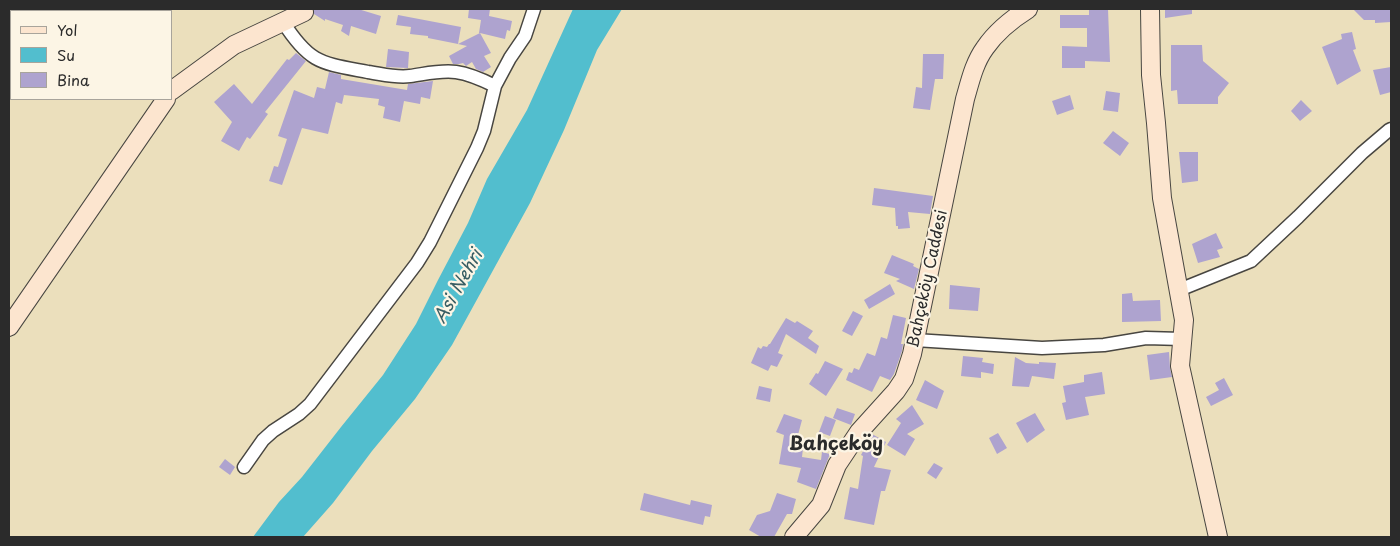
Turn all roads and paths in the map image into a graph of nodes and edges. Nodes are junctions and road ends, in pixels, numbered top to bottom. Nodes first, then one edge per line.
1 (534, 9) edge
2 (1028, 9) edge
3 (1150, 9) edge
4 (304, 11) edge
5 (284, 22) junction
6 (495, 86) junction
7 (172, 90) edge
8 (165, 100) edge
9 (1391, 129) edge
10 (1179, 290) junction
11 (9, 327) edge
12 (1182, 339) junction
13 (915, 340) junction
14 (244, 467) dead end
15 (794, 537) edge
16 (1218, 537) edge

1 - 6 street
2 - 13 street, Bahçeköy Caddesi
3 - 10 street
4 - 5 street
5 - 6 street
5 - 7 street
6 - 14 street
8 - 11 street
9 - 10 street
10 - 12 street
12 - 13 street
12 - 16 street
13 - 15 street, Bahçeköy Caddesi

